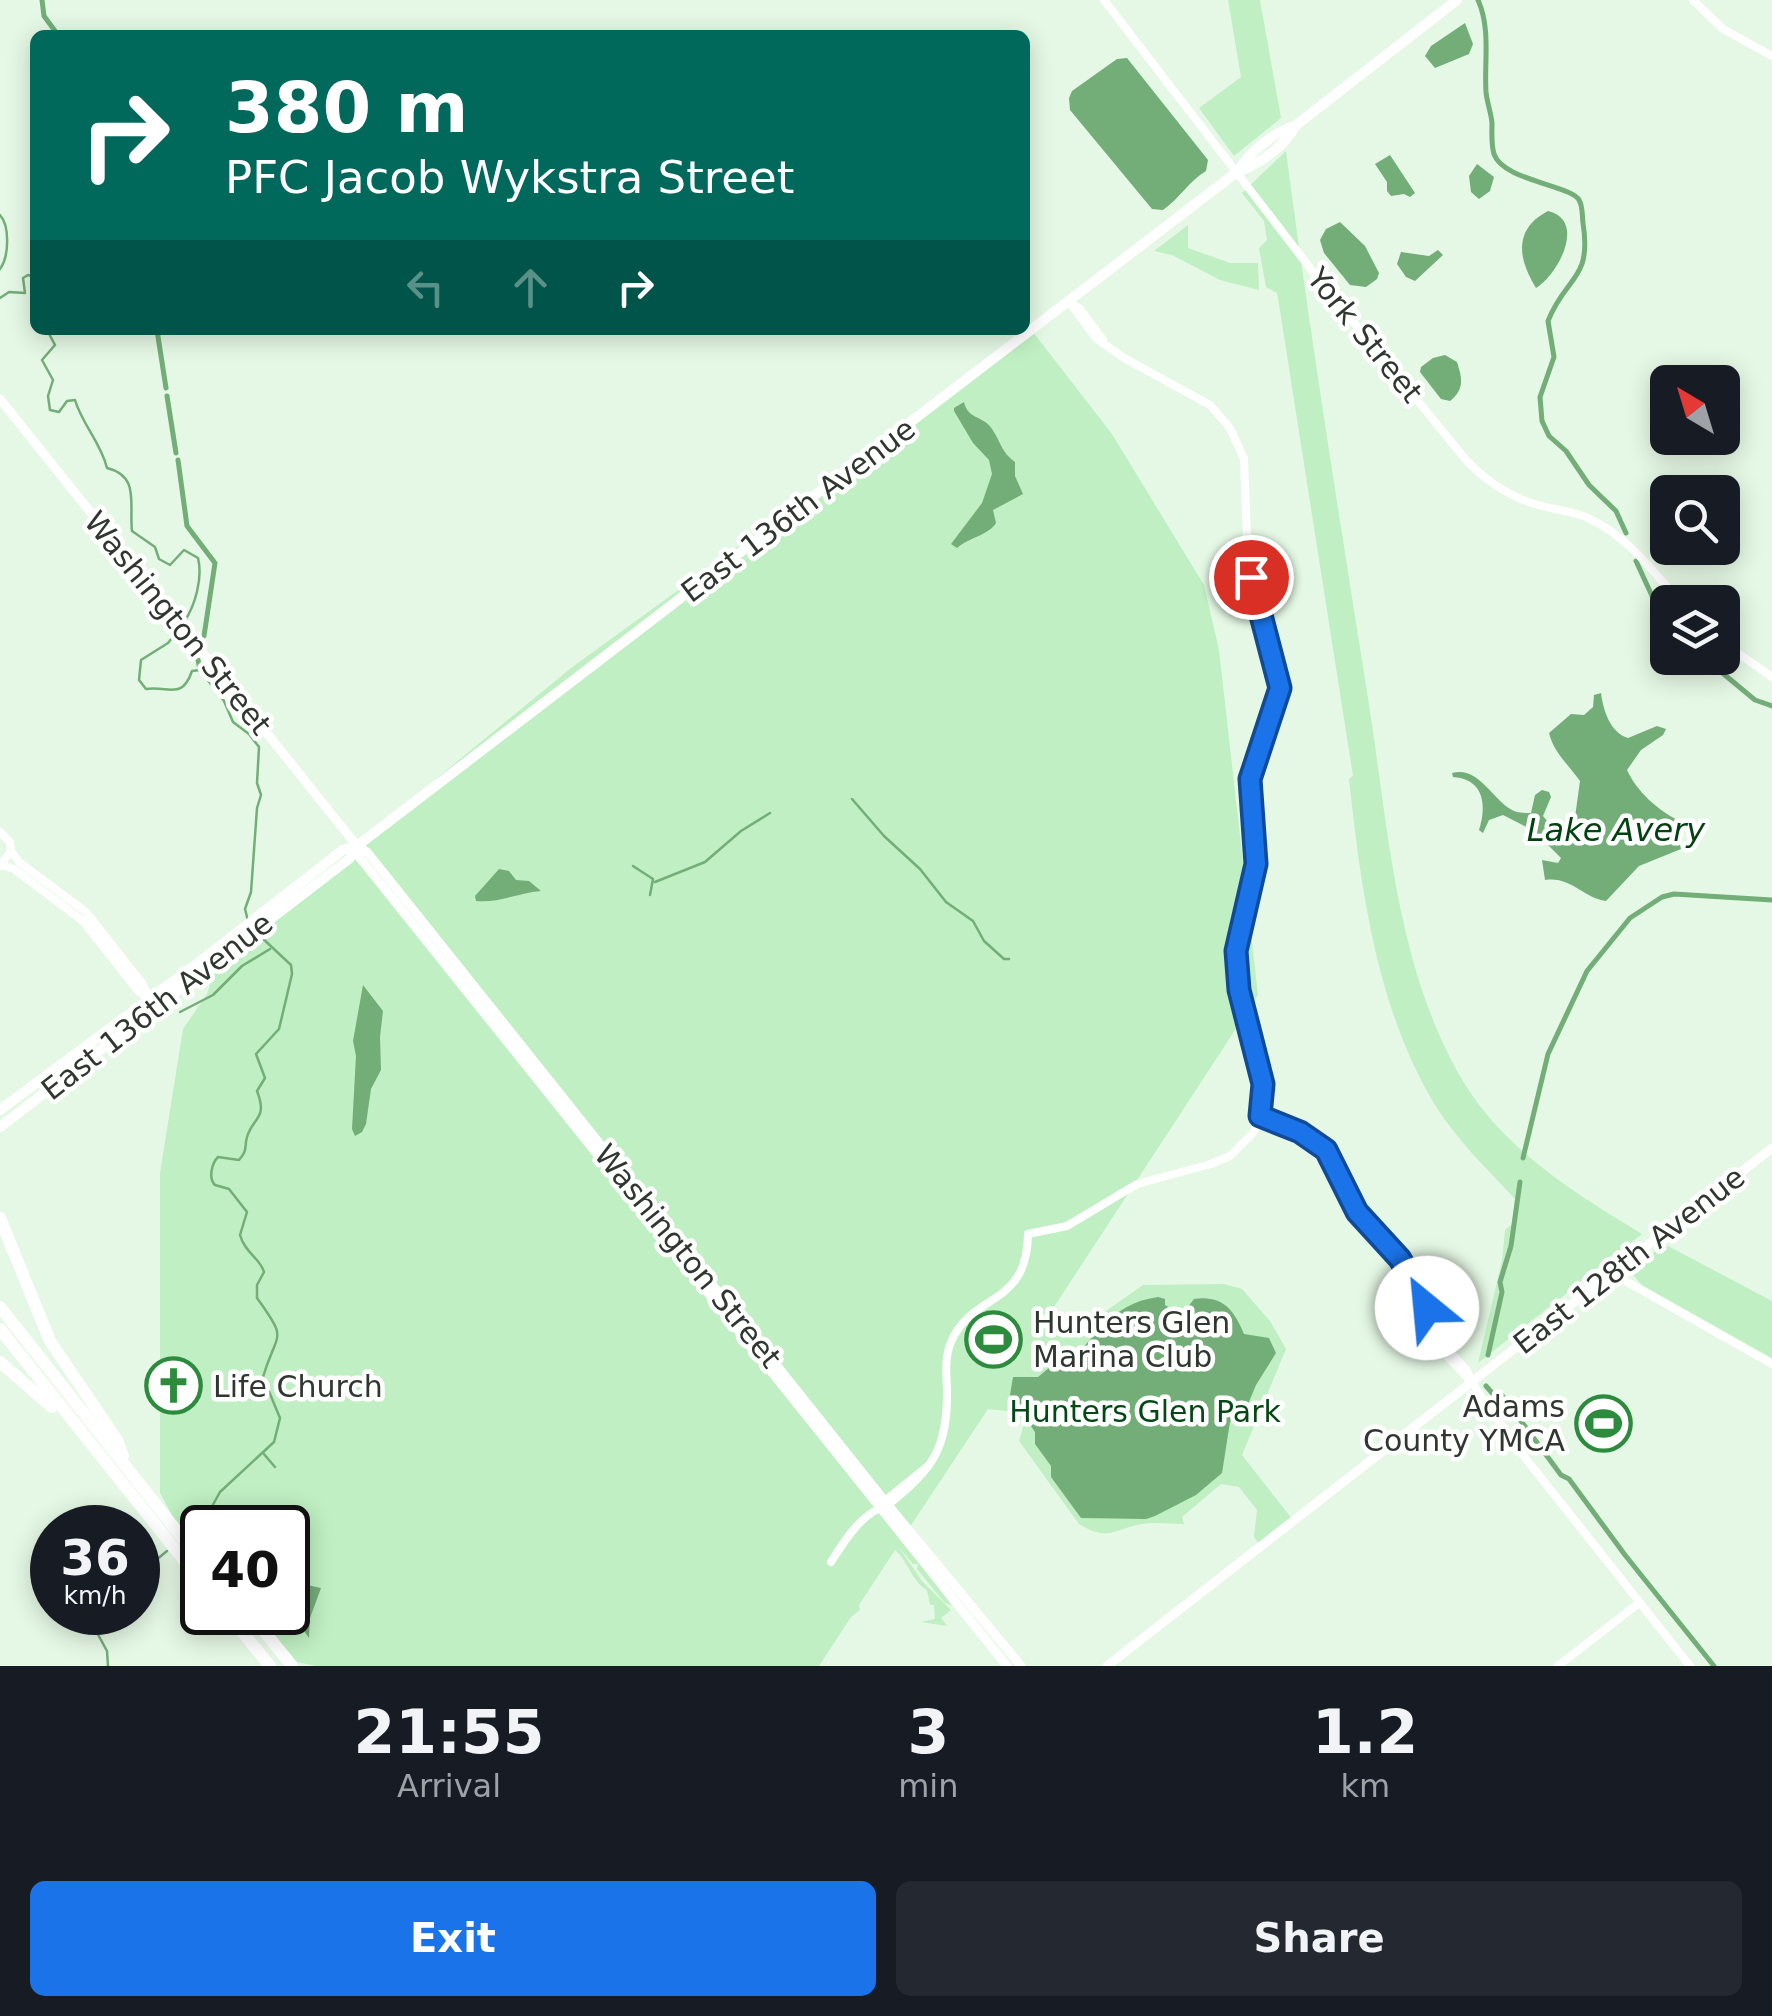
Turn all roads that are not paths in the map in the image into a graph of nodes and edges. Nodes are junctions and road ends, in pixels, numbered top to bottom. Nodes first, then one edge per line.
1 (1104, 0) edge
2 (1457, 0) edge
3 (1694, 0) edge
4 (1772, 56) edge
5 (1237, 172) junction
6 (1070, 303) junction
7 (1030, 333) edge
8 (1028, 335) edge
9 (0, 400) edge
10 (1665, 585) edge
11 (1740, 655) edge
12 (1772, 677) edge
13 (0, 832) edge
14 (357, 846) junction
15 (11, 851) junction
16 (1, 866) edge
17 (153, 1003) junction
18 (0, 1110) edge
19 (1260, 1116) junction
20 (0, 1127) edge
21 (1772, 1148) edge
22 (0, 1218) edge
23 (1612, 1274) junction
24 (0, 1300) edge
25 (0, 1308) edge
26 (0, 1320) edge
27 (0, 1329) edge
28 (0, 1362) edge
29 (1772, 1364) edge
30 (1472, 1384) junction
31 (123, 1456) junction
32 (136, 1502) junction
33 (884, 1504) junction
34 (173, 1532) junction
35 (180, 1539) edge
36 (832, 1562) dead end
37 (1639, 1603) junction
38 (972, 1615) junction
39 (248, 1635) edge
40 (262, 1635) edge
41 (266, 1635) edge
42 (273, 1666) edge
43 (284, 1666) edge
44 (292, 1666) edge
45 (1008, 1666) edge
46 (1021, 1666) edge
47 (1106, 1666) edge
48 (1558, 1666) edge
49 (1690, 1666) edge

1 - 5 street, York Street
2 - 5 main road, East 136th Avenue
3 - 4 street
5 - 6 main road, East 136th Avenue
5 - 10 street, York Street
6 - 7 main road, East 136th Avenue
6 - 19 street
8 - 14 main road, East 136th Avenue
9 - 14 main road, Washington Street
11 - 12 street
13 - 15 street
14 - 17 main road, East 136th Avenue
14 - 33 main road, Washington Street
15 - 16 street
15 - 17 street
16 - 17 street
17 - 18 main road, East 136th Avenue
17 - 20 main road, East 136th Avenue
19 - 30 street
19 - 33 street
21 - 23 main road, East 128th Avenue
22 - 31 highway
23 - 29 street
23 - 30 main road, East 128th Avenue
24 - 31 highway
25 - 34 highway
26 - 34 highway
27 - 32 highway
28 - 32 highway
30 - 37 street
30 - 47 main road, East 128th Avenue
31 - 34 highway
32 - 34 highway
33 - 36 street
33 - 38 main road, Washington Street
34 - 35 highway
37 - 48 street
37 - 49 street
38 - 45 main road, Washington Street
38 - 46 main road, Washington Street
39 - 42 highway
40 - 43 highway
41 - 44 highway

